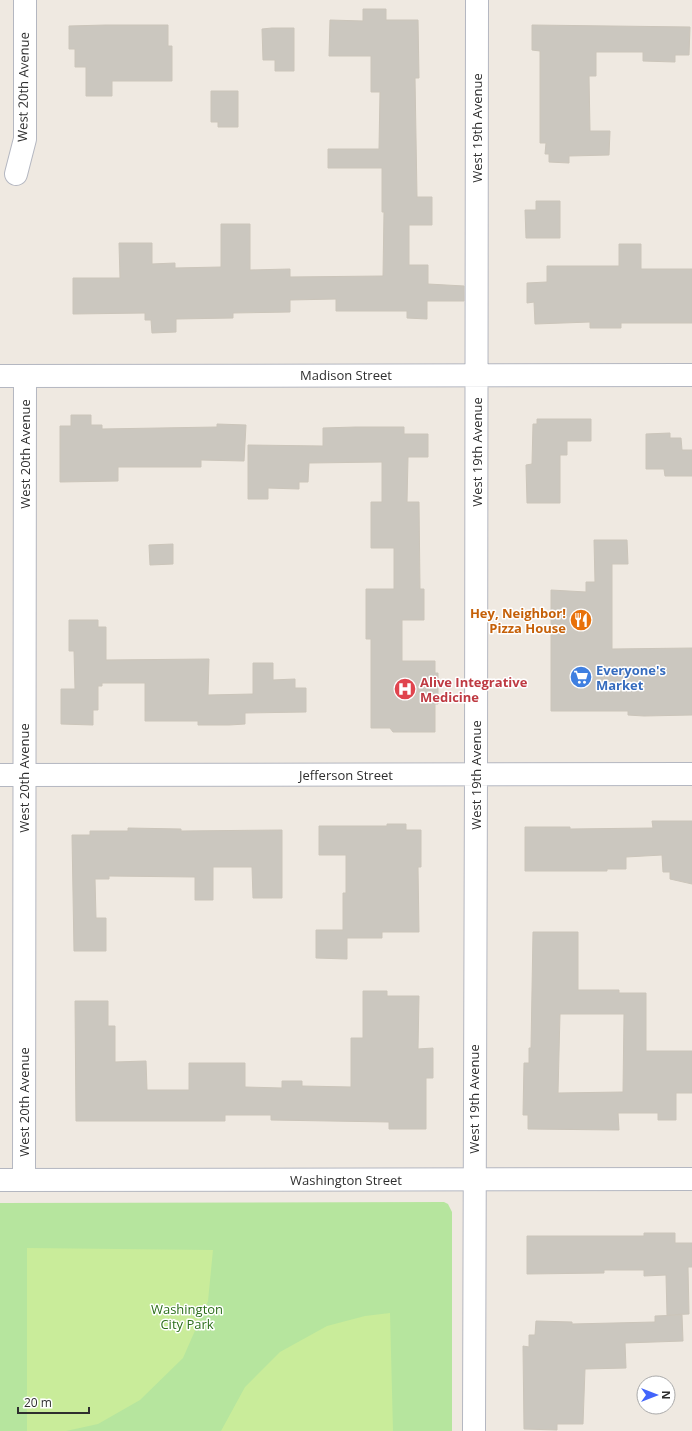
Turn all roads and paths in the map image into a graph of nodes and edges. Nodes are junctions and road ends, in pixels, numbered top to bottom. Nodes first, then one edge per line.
1 (25, 0) edge
2 (477, 0) edge
3 (16, 174) dead end
4 (478, 375) junction
5 (692, 375) edge
6 (0, 376) edge
7 (25, 376) junction
8 (692, 774) edge
9 (0, 775) edge
10 (24, 775) junction
11 (476, 775) junction
12 (0, 1180) edge
13 (24, 1180) junction
14 (692, 1180) edge
15 (474, 1181) junction
16 (474, 1431) edge

1 - 3 street, West 20th Avenue
2 - 4 street, West 19th Avenue
4 - 5 street, Madison Street
4 - 7 street, Madison Street
4 - 11 street, West 19th Avenue
6 - 7 street, Madison Street
7 - 10 street, West 20th Avenue
8 - 11 street, Jefferson Street
9 - 10 street, Jefferson Street
10 - 11 street, Jefferson Street
10 - 13 street, West 20th Avenue
11 - 15 street, West 19th Avenue
12 - 13 street, Washington Street
13 - 15 street, Washington Street
14 - 15 street, Washington Street
15 - 16 street, West 19th Avenue

